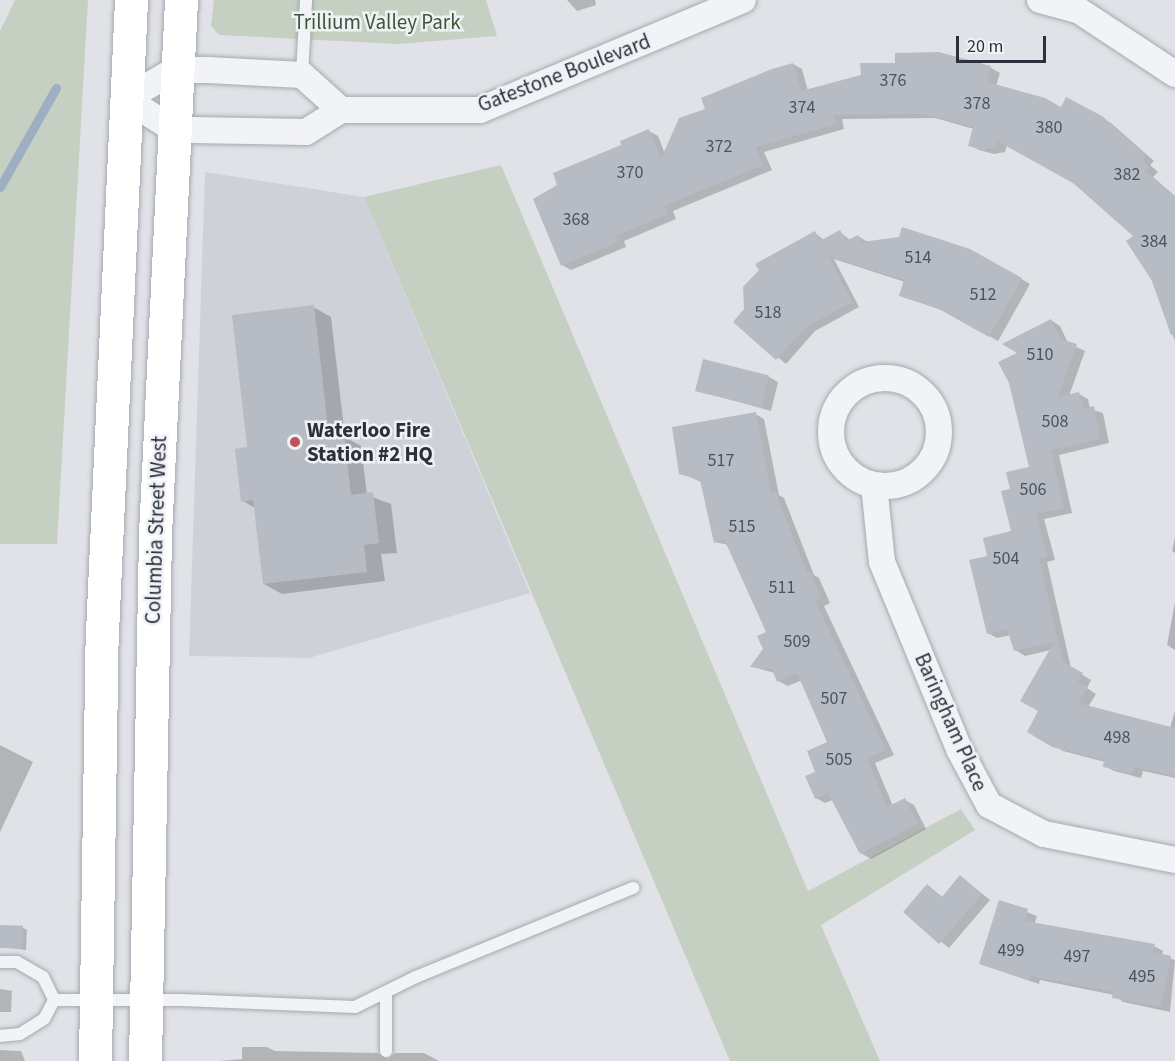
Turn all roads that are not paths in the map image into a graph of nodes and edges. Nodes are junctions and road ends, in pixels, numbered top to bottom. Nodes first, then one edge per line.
1 (131, 0) edge
2 (182, 0) edge
3 (306, 0) edge
4 (743, 0) edge
5 (1040, 0) edge
6 (175, 70) junction
7 (1175, 74) edge
8 (302, 75) junction
9 (126, 99) junction
10 (341, 110) junction
11 (173, 129) junction
12 (874, 485) junction
13 (106, 531) junction
14 (154, 534) junction
15 (1175, 860) edge
16 (633, 888) dead end
17 (0, 962) edge
18 (386, 992) junction
19 (95, 998) junction
20 (147, 999) junction
21 (54, 1000) junction
22 (0, 1036) edge
23 (386, 1051) dead end
24 (95, 1061) edge
25 (146, 1061) edge

1 - 9 main road
2 - 6 main road, Columbia Street West
3 - 8 lane
4 - 10 street, Gatestone Boulevard
5 - 7 street
6 - 8 street
6 - 9 street
6 - 11 main road, Columbia Street West
8 - 10 street
9 - 11 street
9 - 13 main road
10 - 11 street
11 - 14 main road, Columbia Street West
12 - 12 street
12 - 15 street, Baringham Place
13 - 14 main road
13 - 19 main road
14 - 20 main road, Columbia Street West
16 - 18 lane
17 - 21 lane
18 - 20 lane
18 - 23 lane
19 - 20 lane
19 - 21 lane
19 - 24 main road
20 - 25 main road, Columbia Street West
21 - 22 lane

